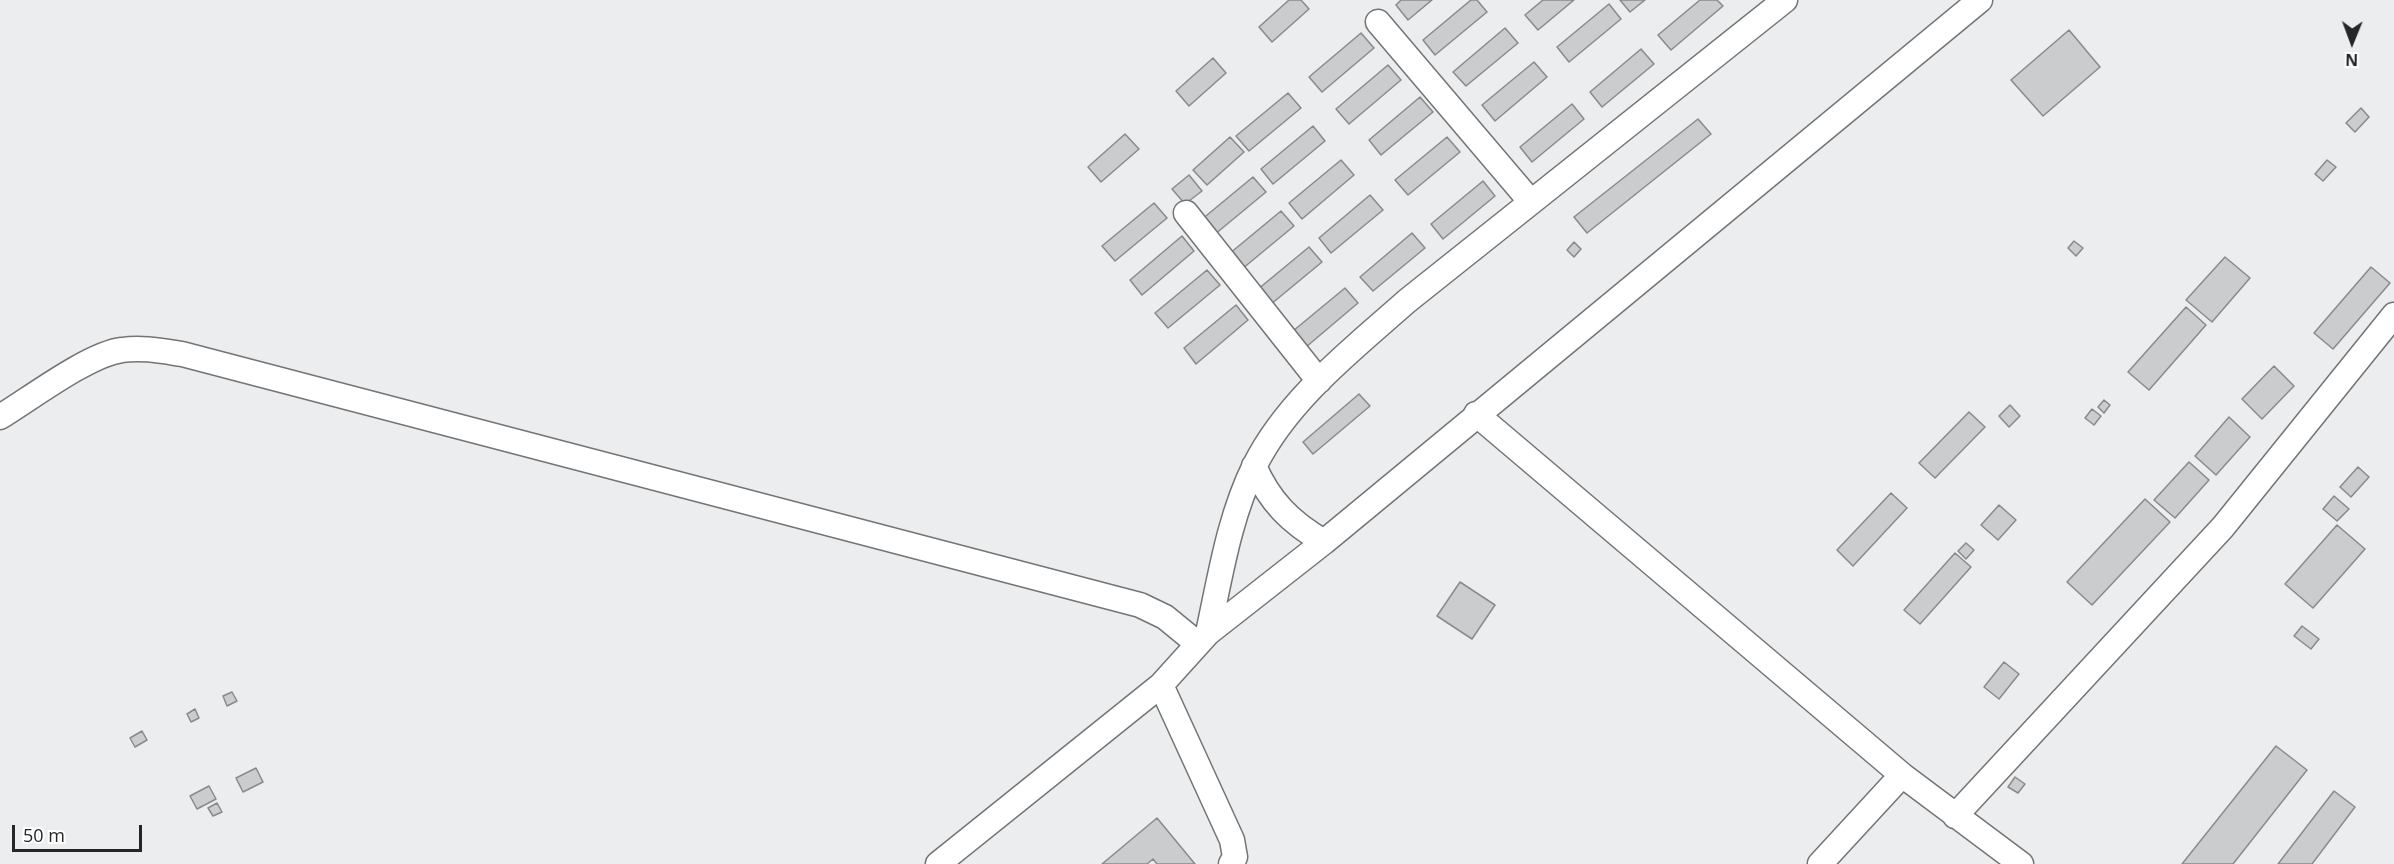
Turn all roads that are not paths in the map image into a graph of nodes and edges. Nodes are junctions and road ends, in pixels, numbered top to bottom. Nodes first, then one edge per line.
1 (1785, 0) edge
2 (1980, 0) edge
3 (1378, 22) dead end
4 (1530, 202) junction
5 (1186, 213) dead end
6 (2394, 315) edge
7 (1319, 381) junction
8 (1476, 414) junction
9 (0, 417) edge
10 (1254, 466) junction
11 (1324, 542) junction
12 (1203, 639) junction
13 (1161, 685) junction
14 (1902, 775) junction
15 (1955, 816) junction
16 (938, 864) edge
17 (1231, 864) edge
18 (1820, 864) edge
19 (2021, 864) edge

1 - 4 street
2 - 8 street
3 - 4 street
4 - 7 street
5 - 7 street
6 - 15 street
7 - 10 street
8 - 11 street
8 - 14 street
9 - 12 street
10 - 11 street
10 - 12 street
11 - 12 street
12 - 13 street
13 - 16 street
13 - 17 street
14 - 15 street
14 - 18 street
15 - 19 street

